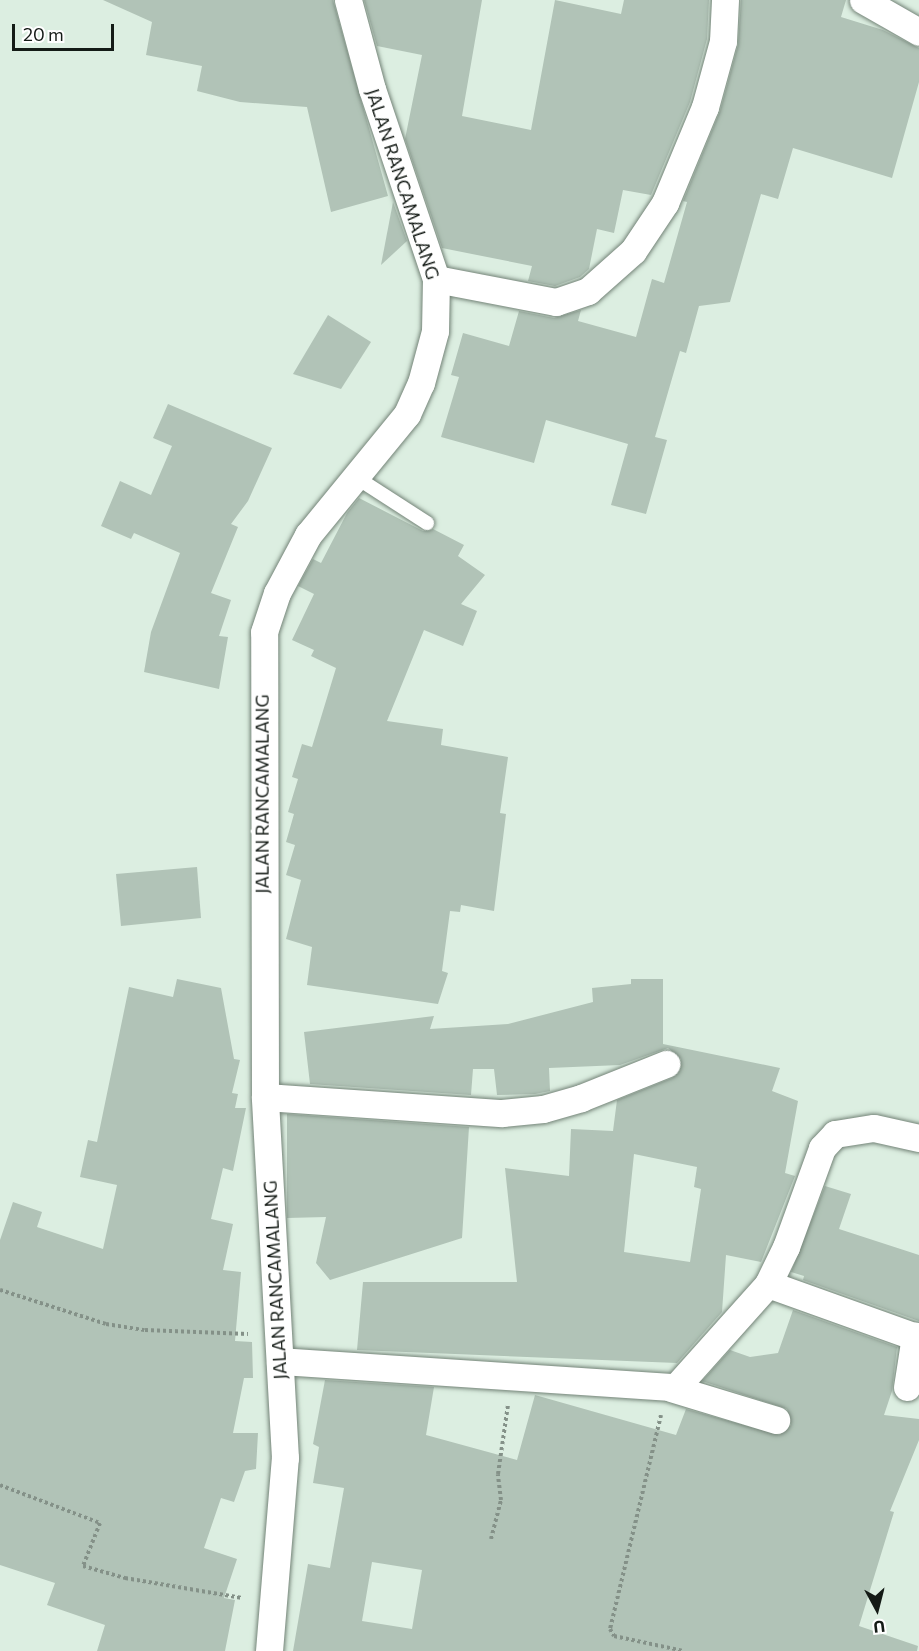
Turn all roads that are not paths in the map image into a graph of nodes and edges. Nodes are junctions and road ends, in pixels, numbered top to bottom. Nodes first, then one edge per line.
1 (348, 0) edge
2 (725, 0) edge
3 (863, 0) edge
4 (919, 32) edge
5 (436, 279) junction
6 (354, 476) junction
7 (427, 523) dead end
8 (666, 1064) dead end
9 (265, 1097) junction
10 (919, 1138) edge
11 (768, 1284) junction
12 (917, 1337) edge
13 (280, 1361) junction
14 (907, 1387) dead end
15 (669, 1388) junction
16 (776, 1420) dead end
17 (269, 1651) edge

1 - 5 street, JALAN RANCAMALANG
2 - 5 street
3 - 4 street
5 - 6 street, JALAN RANCAMALANG
6 - 7 lane
6 - 9 street, JALAN RANCAMALANG
8 - 9 street
9 - 13 street, JALAN RANCAMALANG
10 - 11 street
11 - 12 street
11 - 15 street
12 - 14 street
13 - 15 street
13 - 17 street, JALAN RANCAMALANG
15 - 16 street

